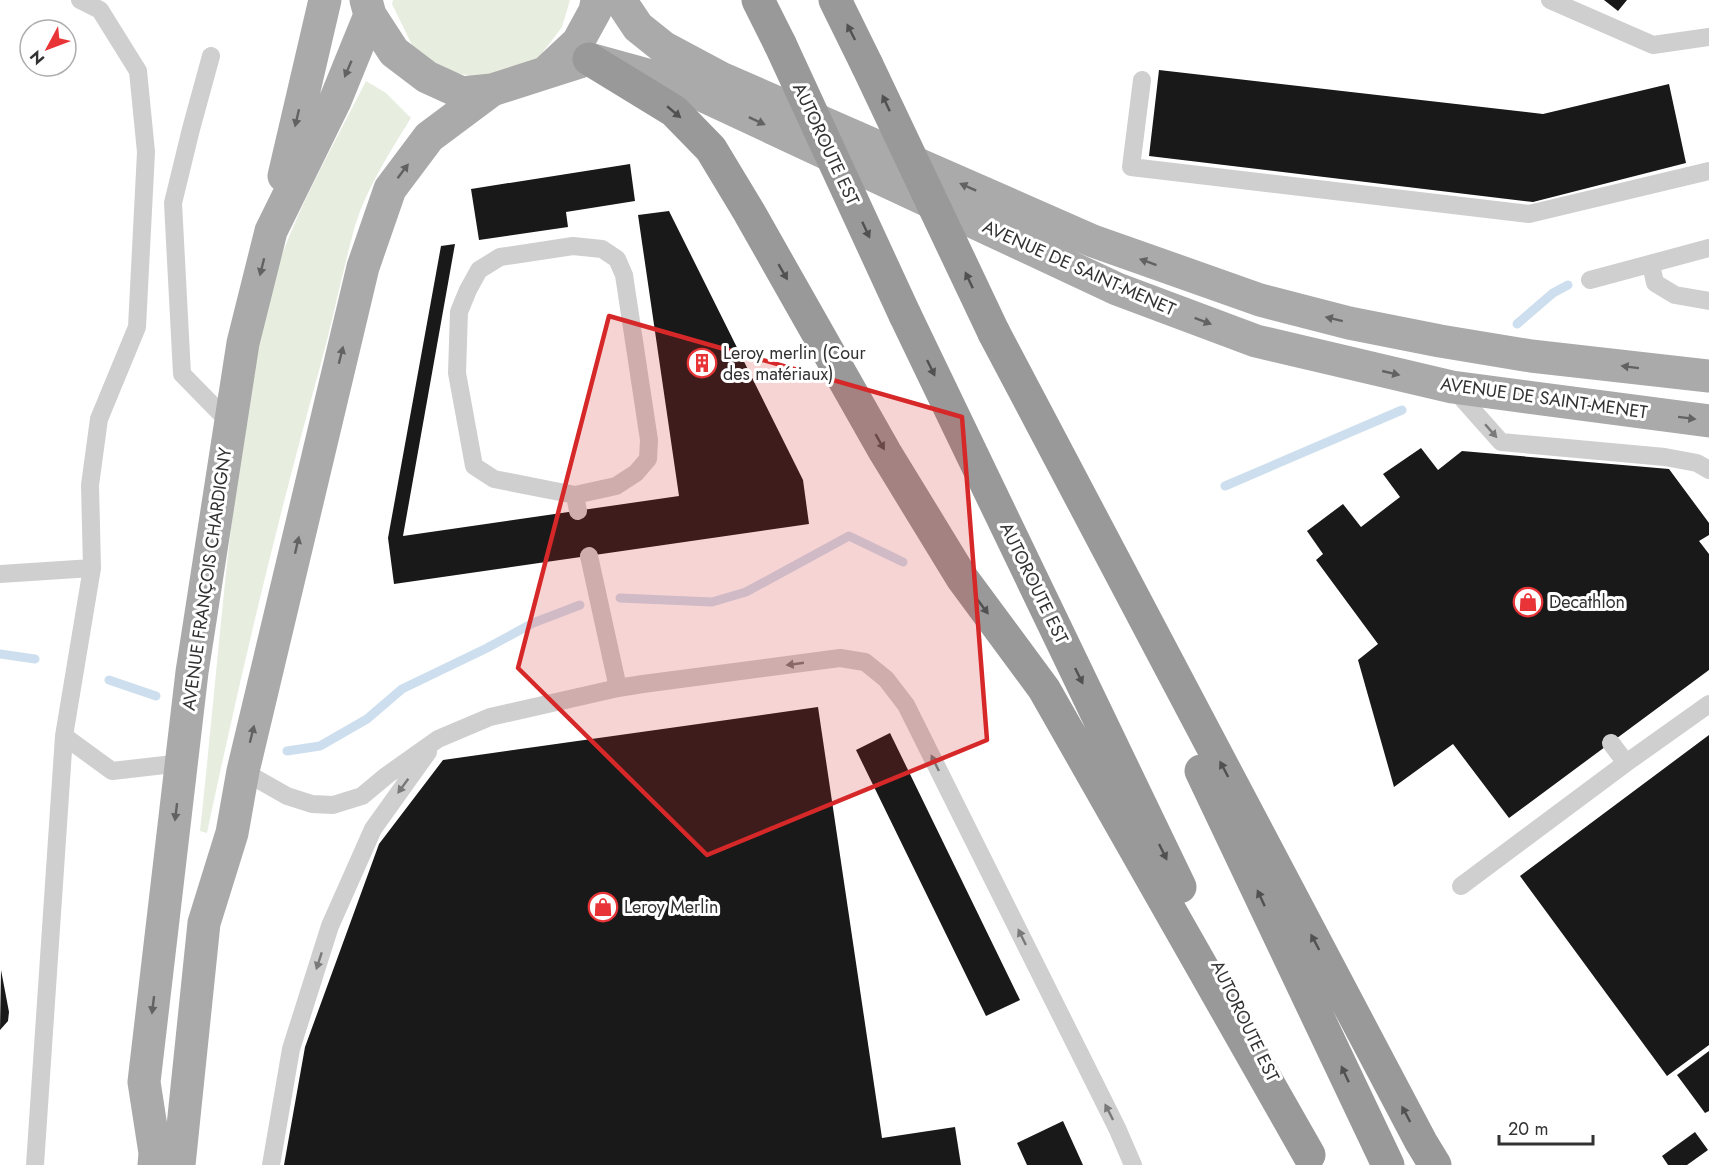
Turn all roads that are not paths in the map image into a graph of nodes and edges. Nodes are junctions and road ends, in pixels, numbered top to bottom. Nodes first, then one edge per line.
1 (80, 0) edge
2 (325, 0) edge
3 (597, 0) edge
4 (620, 0) edge
5 (758, 0) edge
6 (835, 0) edge
7 (1550, 0) edge
8 (368, 8) edge
9 (1709, 37) edge
10 (211, 56) dead end
11 (589, 59) junction
12 (544, 73) junction
13 (1142, 80) dead end
14 (492, 90) junction
15 (1709, 171) edge
16 (271, 231) junction
17 (1709, 248) edge
18 (1651, 264) junction
19 (1590, 280) dead end
20 (1709, 301) edge
21 (994, 333) junction
22 (1709, 376) edge
23 (1452, 387) junction
24 (1709, 421) edge
25 (230, 423) junction
26 (1709, 470) edge
27 (577, 503) joint
28 (589, 556) dead end
29 (92, 568) junction
30 (0, 574) edge
31 (618, 688) junction
32 (1709, 704) edge
33 (64, 736) junction
34 (438, 739) junction
35 (1611, 743) dead end
36 (182, 763) junction
37 (1626, 763) junction
38 (243, 771) junction
39 (232, 833) junction
40 (1461, 886) dead end
41 (144, 1082) junction
42 (1311, 1160) edge
43 (35, 1165) edge
44 (134, 1165) edge
45 (154, 1165) edge
46 (179, 1165) edge
47 (198, 1165) edge
48 (271, 1165) edge
49 (1133, 1165) edge
50 (1388, 1165) edge
51 (1435, 1165) edge

1 - 29 lane
2 -> 16 main road
3 - 12 main road
22 -> 4 main road, AVENUE DE SAINT-MENET
5 -> 42 highway, AUTOROUTE EST, bridge
21 -> 6 highway, bridge
7 - 9 lane
8 - 14 main road
8 -> 16 main road, AVENUE FRANÇOIS CHARDIGNY
10 - 25 lane
11 - 12 main road
11 -> 23 main road, AVENUE DE SAINT-MENET
11 -> 42 highway
12 - 14 main road
13 - 15 lane
38 -> 14 main road
16 -> 25 main road, AVENUE FRANÇOIS CHARDIGNY
17 - 18 lane
18 - 19 lane
18 - 20 lane
50 -> 21 highway
51 -> 21 highway
23 -> 24 main road, AVENUE DE SAINT-MENET
23 -> 26 lane
25 - 36 main road, AVENUE FRANÇOIS CHARDIGNY
27 - 27 lane
28 - 31 lane
29 - 30 lane
29 - 33 lane
31 - 34 lane
49 -> 31 lane
32 - 37 lane
33 - 36 lane
33 - 43 lane
34 - 38 lane
34 -> 48 lane
35 - 37 lane
36 -> 41 main road, AVENUE FRANÇOIS CHARDIGNY
37 - 40 lane
38 - 39 main road
39 - 46 main road
39 - 47 main road
41 - 44 main road
41 - 45 main road, AVENUE FRANÇOIS CHARDIGNY

